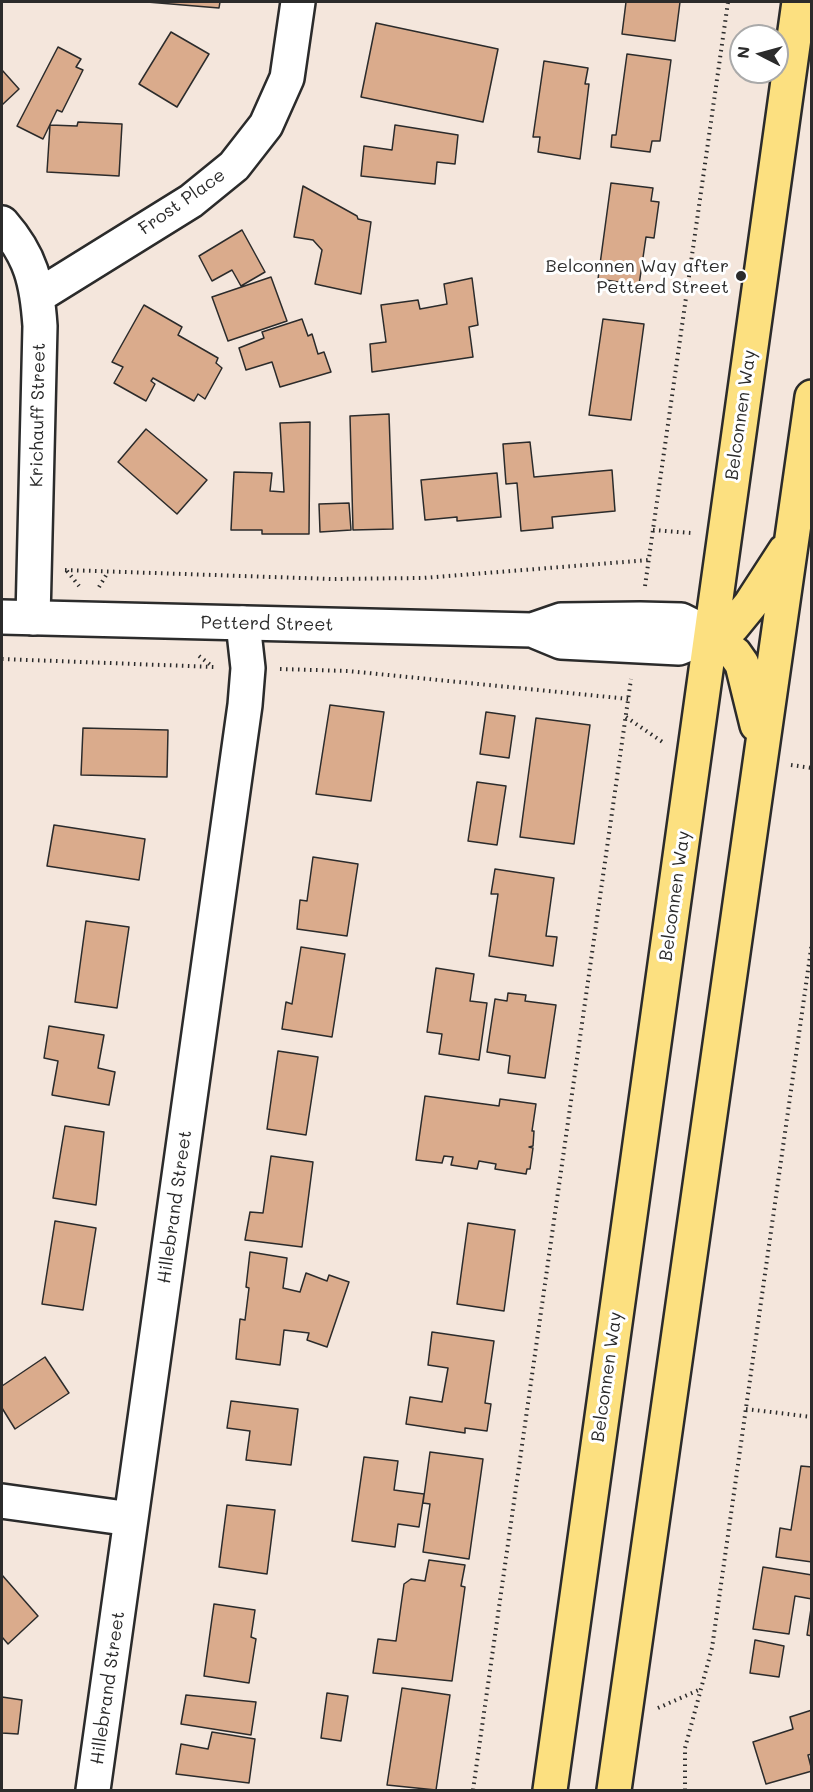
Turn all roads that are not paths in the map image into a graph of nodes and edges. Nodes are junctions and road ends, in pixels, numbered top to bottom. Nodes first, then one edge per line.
1 (298, 2) edge
2 (799, 2) edge
3 (2, 223) edge
4 (38, 296) junction
5 (812, 397) edge
6 (791, 542) junction
7 (17, 618) edge
8 (243, 623) junction
9 (711, 635) junction
10 (761, 743) junction
11 (2, 1501) edge
12 (131, 1519) junction
13 (93, 1791) edge
14 (550, 1791) edge
15 (614, 1791) edge

1 - 4 street, Frost Place
2 - 9 main road, Belconnen Way
3 - 4 street, Krichauff Street
4 - 7 street, Krichauff Street
5 - 6 main road
6 - 9 main road
6 - 10 main road
7 - 8 street, Petterd Street
8 - 9 street, Petterd Street
8 - 12 street, Hillebrand Street
9 - 10 main road
9 - 14 main road, Belconnen Way
10 - 15 main road
11 - 12 street
12 - 13 street, Hillebrand Street

